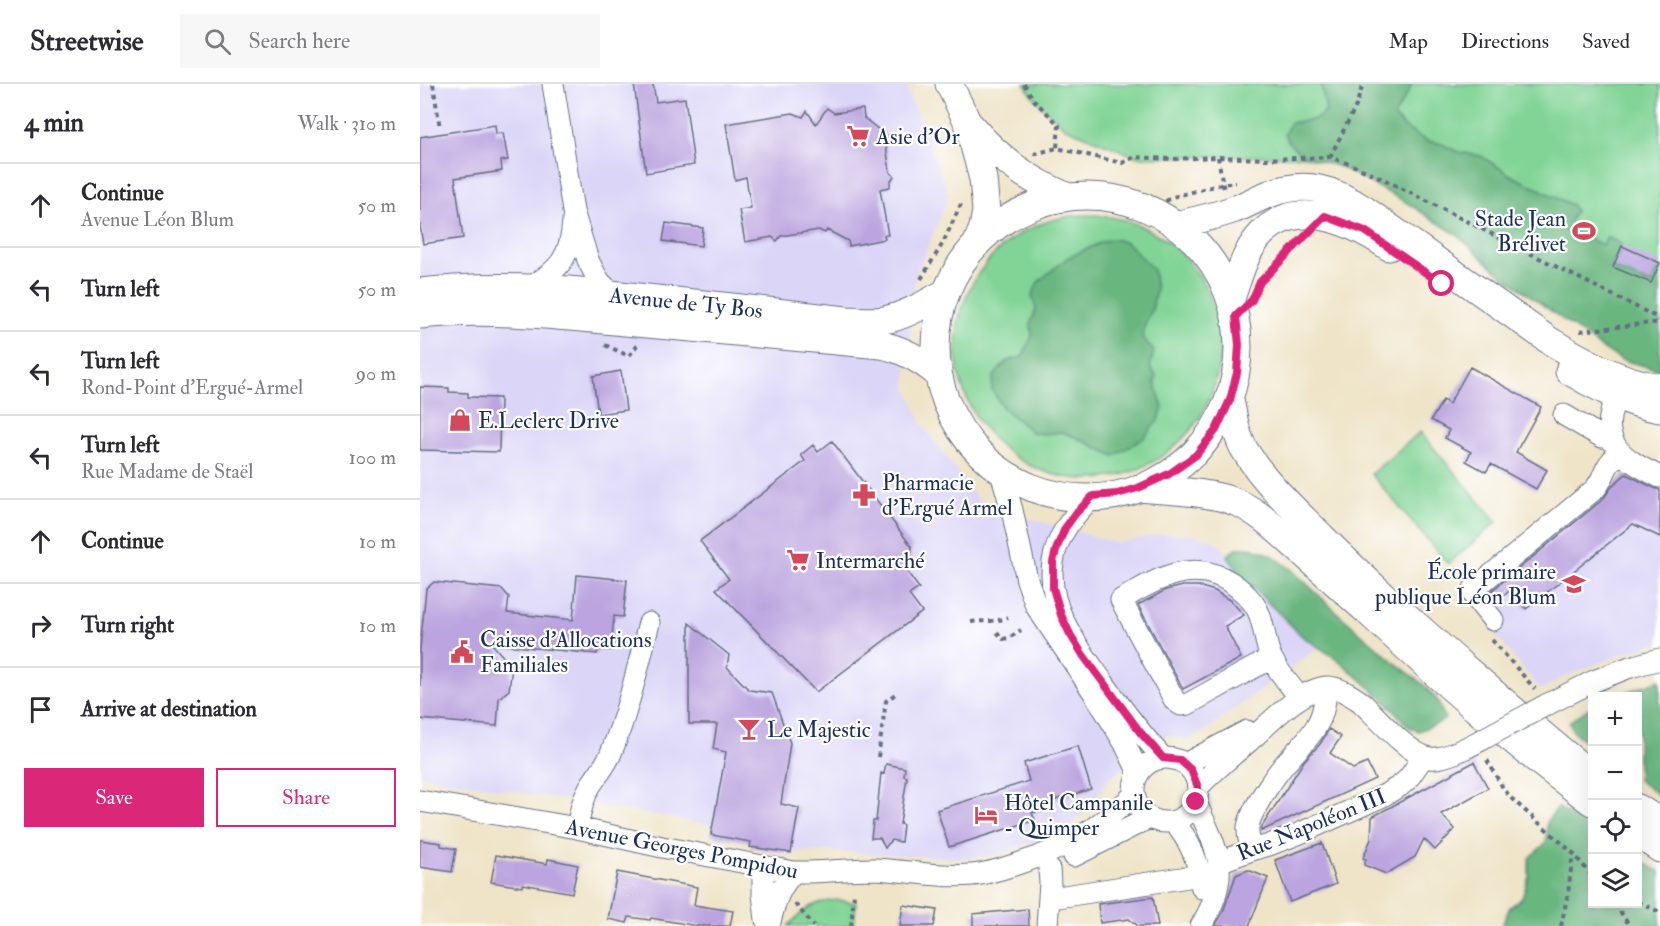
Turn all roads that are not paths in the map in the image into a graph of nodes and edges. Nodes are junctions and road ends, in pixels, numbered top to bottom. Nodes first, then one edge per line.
1 (553, 84) edge
2 (949, 84) edge
3 (969, 123) junction
4 (1068, 197) junction
5 (573, 211) junction
6 (1177, 225) junction
7 (976, 245) junction
8 (529, 288) junction
9 (420, 292) edge
10 (945, 293) junction
11 (612, 294) junction
12 (1231, 298) junction
13 (420, 315) edge
14 (938, 374) junction
15 (1653, 386) edge
16 (1617, 396) junction
17 (1230, 400) junction
18 (1660, 409) edge
19 (1564, 414) dead end
20 (1615, 444) junction
21 (1000, 469) junction
22 (1660, 477) edge
23 (1138, 488) junction
24 (1093, 496) junction
25 (1488, 614) road end
26 (650, 623) dead end
27 (1271, 658) junction
28 (1660, 659) edge
29 (1327, 687) junction
30 (1300, 698) junction
31 (1274, 717) junction
32 (1424, 756) junction
33 (1163, 758) junction
34 (1185, 764) junction
35 (1588, 771) edge
36 (1139, 773) junction
37 (1134, 795) junction
38 (1197, 795) junction
39 (1590, 800) edge
40 (420, 801) edge
41 (1642, 811) edge
42 (1149, 818) junction
43 (1173, 821) junction
44 (1660, 822) edge
45 (577, 828) junction
46 (1642, 837) edge
47 (1660, 849) edge
48 (1252, 850) junction
49 (1219, 862) junction
50 (1043, 863) junction
51 (763, 866) junction
52 (794, 872) junction
53 (1201, 875) junction
54 (1050, 897) junction
55 (768, 926) edge
56 (1047, 926) edge
57 (1201, 926) edge

1 - 5 street
2 - 3 main road
3 - 4 main road
3 - 7 main road
4 - 6 main road
4 - 7 main road
5 - 8 street
5 - 11 street
6 - 12 main road
6 - 15 main road
7 - 10 main road
8 - 9 main road, Avenue de Ty Bos
8 - 11 main road, Avenue de Ty Bos
10 - 11 main road, Avenue de Ty Bos
10 - 14 main road
12 - 16 main road
12 - 17 main road
13 - 14 main road, Avenue de Ty Bos
14 - 21 main road
15 - 16 street
16 - 18 main road
16 - 20 street
17 - 23 main road
17 - 35 main road
19 - 20 street
20 - 22 street
20 - 25 street
21 - 24 main road
21 - 36 street
23 - 24 main road
23 - 39 main road
24 - 33 street
26 - 45 street
27 - 27 street
27 - 30 street
28 - 32 street, bridge
29 - 30 street
29 - 32 street
29 - 48 street
30 - 31 street
31 - 34 street
31 - 38 street
32 - 48 street, Rue Napoléon III
33 - 34 street
33 - 36 street
34 - 38 street
36 - 37 street
37 - 42 street
37 - 50 street
38 - 43 street
38 - 49 street
40 - 45 street, Avenue Georges Pompidou
41 - 44 main road
42 - 43 street
42 - 50 street, Avenue Georges Pompidou
43 - 53 street
45 - 51 street, Avenue Georges Pompidou
46 - 47 main road
48 - 49 street, Rue Napoléon III
49 - 57 street
50 - 52 street, Avenue Georges Pompidou
50 - 54 street
51 - 52 street, Avenue Georges Pompidou
51 - 55 street
52 - 55 street
53 - 54 street
53 - 57 street
54 - 56 street

